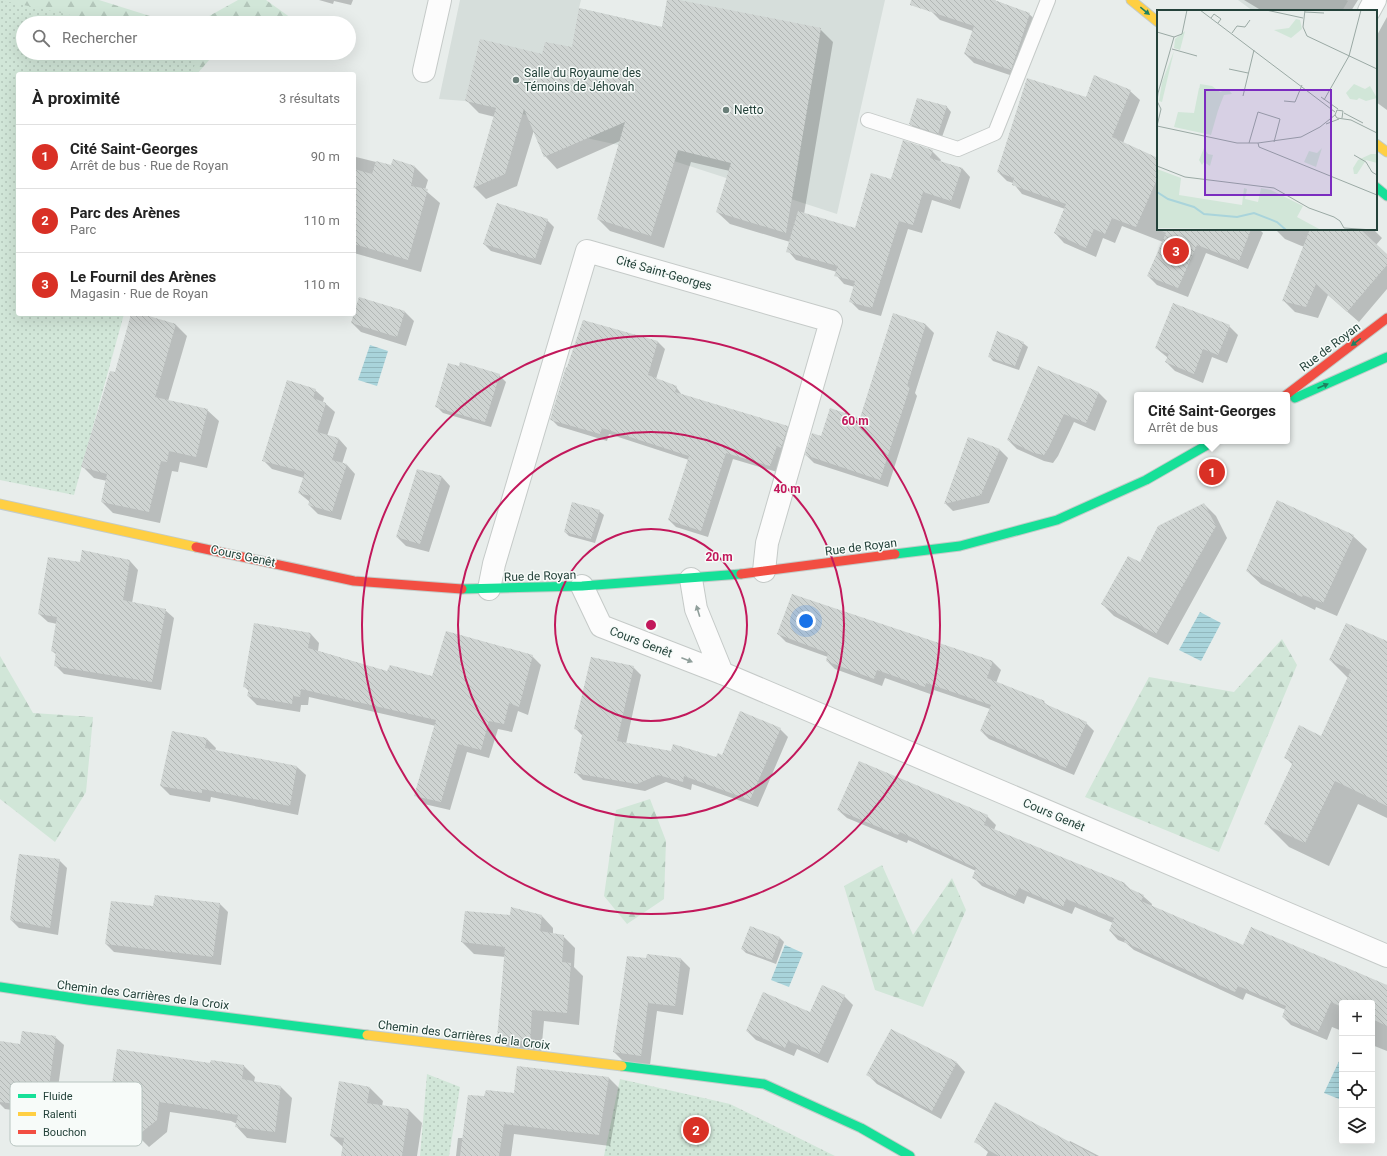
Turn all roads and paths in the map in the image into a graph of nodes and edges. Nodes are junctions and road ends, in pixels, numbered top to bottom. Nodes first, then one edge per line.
1 (440, 0) edge
2 (1048, 0) edge
3 (1131, 0) edge
4 (1143, 0) edge
5 (1376, 0) edge
6 (1155, 7) dead end
7 (1370, 10) edge
8 (1157, 21) edge
9 (424, 70) dead end
10 (868, 120) dead end
11 (1377, 145) edge
12 (1387, 152) edge
13 (1377, 188) edge
14 (1387, 196) edge
15 (1387, 318) edge
16 (1387, 357) edge
17 (1290, 392) edge
18 (1290, 401) edge
19 (1209, 444) edge
20 (0, 504) edge
21 (764, 570) junction
22 (691, 579) junction
23 (582, 586) junction
24 (489, 589) junction
25 (722, 673) junction
26 (1387, 956) edge
27 (0, 987) edge
28 (910, 1156) edge

1 - 9 street
2 - 10 lane
3 -> 8 main road
4 - 6 main road
5 - 7 street
11 - 12 main road
13 - 14 main road
15 -> 17 main road, Rue de Royan
18 -> 16 main road, Rue de Royan
19 - 21 main road, Rue de Royan
20 - 24 main road, Cours Genêt
21 - 22 main road, Rue de Royan
21 - 24 street, Cité Saint-Georges
22 - 23 main road, Rue de Royan
25 -> 22 street
23 - 24 main road, Rue de Royan
23 -> 25 street, Cours Genêt
25 - 26 street, Cours Genêt
27 - 28 main road, Chemin des Carrières de la Croix

